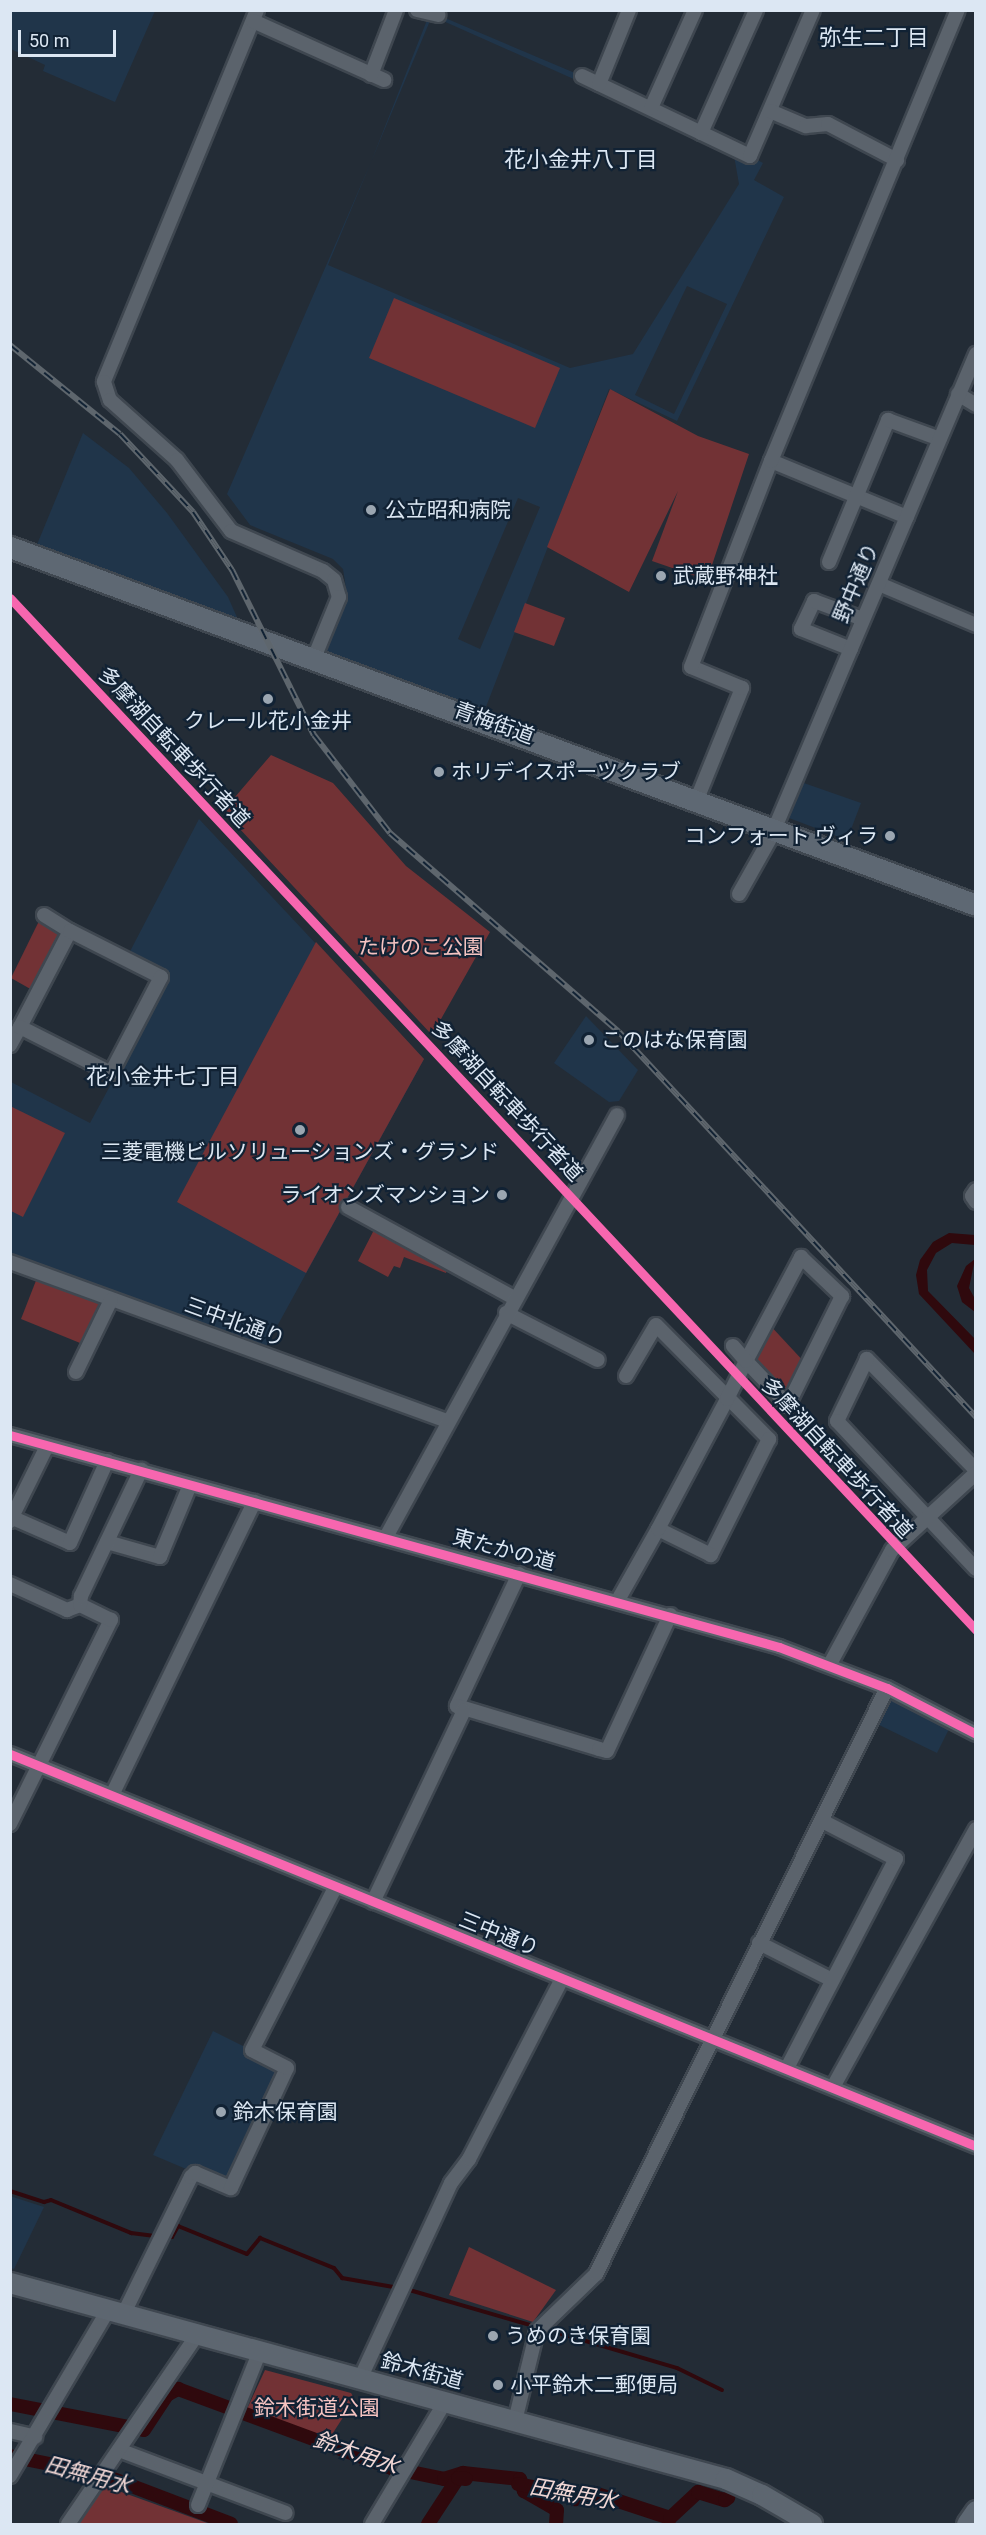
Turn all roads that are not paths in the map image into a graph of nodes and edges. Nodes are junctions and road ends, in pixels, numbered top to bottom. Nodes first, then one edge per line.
1 (396, 10) edge
2 (417, 10) edge
3 (629, 10) edge
4 (696, 10) edge
5 (756, 10) edge
6 (813, 10) edge
7 (958, 10) edge
8 (438, 15) dead end
9 (255, 16) edge
10 (582, 76) dead end
11 (599, 84) junction
12 (651, 108) junction
13 (770, 111) junction
14 (701, 133) junction
15 (897, 160) junction
16 (975, 354) edge
17 (958, 394) junction
18 (975, 405) edge
19 (940, 439) junction
20 (771, 461) junction
21 (856, 496) junction
22 (907, 517) junction
23 (10, 547) edge
24 (829, 562) dead end
25 (879, 584) junction
26 (863, 619) junction
27 (975, 625) edge
28 (851, 649) junction
29 (314, 658) junction
30 (697, 799) junction
31 (775, 828) junction
32 (739, 894) dead end
33 (975, 905) edge
34 (44, 915) dead end
35 (70, 931) junction
36 (20, 1027) junction
37 (10, 1045) edge
38 (617, 1115) dead end
39 (975, 1190) edge
40 (975, 1202) edge
41 (348, 1207) dead end
42 (10, 1262) edge
43 (514, 1298) junction
44 (111, 1300) junction
45 (506, 1313) junction
46 (733, 1346) dead end
47 (598, 1360) dead end
48 (746, 1361) junction
49 (76, 1372) dead end
50 (626, 1376) dead end
51 (728, 1399) junction
52 (447, 1421) junction
53 (10, 1435) edge
54 (48, 1446) junction
55 (107, 1461) junction
56 (141, 1470) junction
57 (975, 1472) edge
58 (190, 1485) junction
59 (254, 1502) junction
60 (11, 1519) edge
61 (927, 1519) junction
62 (658, 1529) junction
63 (386, 1537) junction
64 (107, 1542) junction
65 (975, 1569) edge
66 (519, 1574) junction
67 (10, 1584) edge
68 (618, 1600) junction
69 (80, 1605) junction
70 (670, 1615) junction
71 (830, 1664) junction
72 (887, 1688) junction
73 (464, 1710) junction
74 (975, 1734) edge
75 (10, 1754) edge
76 (39, 1766) junction
77 (112, 1795) junction
78 (822, 1821) junction
79 (10, 1824) edge
80 (975, 1829) edge
81 (335, 1888) junction
82 (373, 1902) junction
83 (759, 1943) junction
84 (562, 1978) junction
85 (832, 1980) junction
86 (713, 2039) junction
87 (787, 2068) junction
88 (833, 2087) junction
89 (975, 2146) edge
90 (10, 2283) edge
91 (116, 2312) junction
92 (197, 2335) junction
93 (259, 2353) junction
94 (360, 2379) junction
95 (445, 2402) junction
96 (515, 2421) junction
97 (10, 2431) edge
98 (35, 2437) junction
99 (119, 2450) junction
100 (18, 2464) edge
101 (207, 2484) junction
102 (198, 2505) dead end
103 (975, 2511) edge
104 (286, 2513) dead end
105 (68, 2524) edge
106 (372, 2524) edge
107 (812, 2524) edge
108 (967, 2524) edge

1 - 9 street
2 - 8 street
3 - 11 street
4 - 12 street
5 - 14 street
6 - 13 street
7 - 15 street
9 - 29 street
10 - 11 street
11 - 12 street
12 - 14 street
13 - 14 street
13 - 15 street
15 - 20 street
16 - 17 street, 野中通り
17 - 18 street
17 - 19 street, 野中通り
19 - 21 street
19 - 22 street, 野中通り
20 - 21 street
20 - 30 street
21 - 22 street
21 - 24 street
22 - 25 street, 野中通り
23 - 29 main road, 青梅街道
25 - 26 street, 野中通り
25 - 27 street
26 - 28 street, 野中通り
26 - 28 street
28 - 31 street, 野中通り
29 - 30 main road, 青梅街道
30 - 31 main road, 青梅街道
31 - 32 street, 野中通り
31 - 33 main road, 青梅街道
34 - 35 street
35 - 36 street
35 - 36 street
36 - 37 street
38 - 43 street
39 - 40 street
41 - 43 street
42 - 44 street, 三中北通り
43 - 45 street
44 - 49 street
44 - 52 street, 三中北通り
45 - 47 street
45 - 52 street
46 - 48 street
48 - 48 street
48 - 51 street
50 - 51 street
51 - 62 street
51 - 62 street
52 - 63 street
53 - 54 street, 東たかの道
54 - 55 street, 東たかの道
54 - 60 street
55 - 56 street, 東たかの道
55 - 60 street
56 - 58 street, 東たかの道
56 - 64 street
57 - 61 street
57 - 61 street
58 - 59 street, 東たかの道
58 - 64 street
59 - 63 street, 東たかの道
59 - 77 street
61 - 65 street
61 - 71 street
62 - 68 street
63 - 66 street, 東たかの道
64 - 69 street
66 - 68 street, 東たかの道
66 - 73 street
67 - 69 street
68 - 70 street, 東たかの道
69 - 76 street
70 - 71 street, 東たかの道
70 - 73 street
71 - 72 street, 東たかの道
72 - 74 street, 東たかの道
72 - 78 street
73 - 82 street
75 - 76 street, 三中通り
76 - 77 street, 三中通り
76 - 79 street
77 - 81 street, 三中通り
78 - 83 street
78 - 85 street
80 - 88 street
81 - 82 street, 三中通り
81 - 91 street
82 - 84 street, 三中通り
83 - 85 street
83 - 86 street
84 - 86 street, 三中通り
84 - 94 street
85 - 87 street
86 - 87 street, 三中通り
86 - 96 street
87 - 88 street, 三中通り
88 - 89 street, 三中通り
90 - 91 main road, 鈴木街道
91 - 92 main road, 鈴木街道
91 - 98 street
92 - 93 main road, 鈴木街道
92 - 99 street
93 - 94 main road, 鈴木街道
93 - 101 street
94 - 95 main road, 鈴木街道
95 - 96 main road, 鈴木街道
95 - 106 street
96 - 107 main road, 鈴木街道
97 - 98 street
98 - 100 street
99 - 101 street
99 - 105 street
101 - 102 street
101 - 104 street
103 - 108 main road

